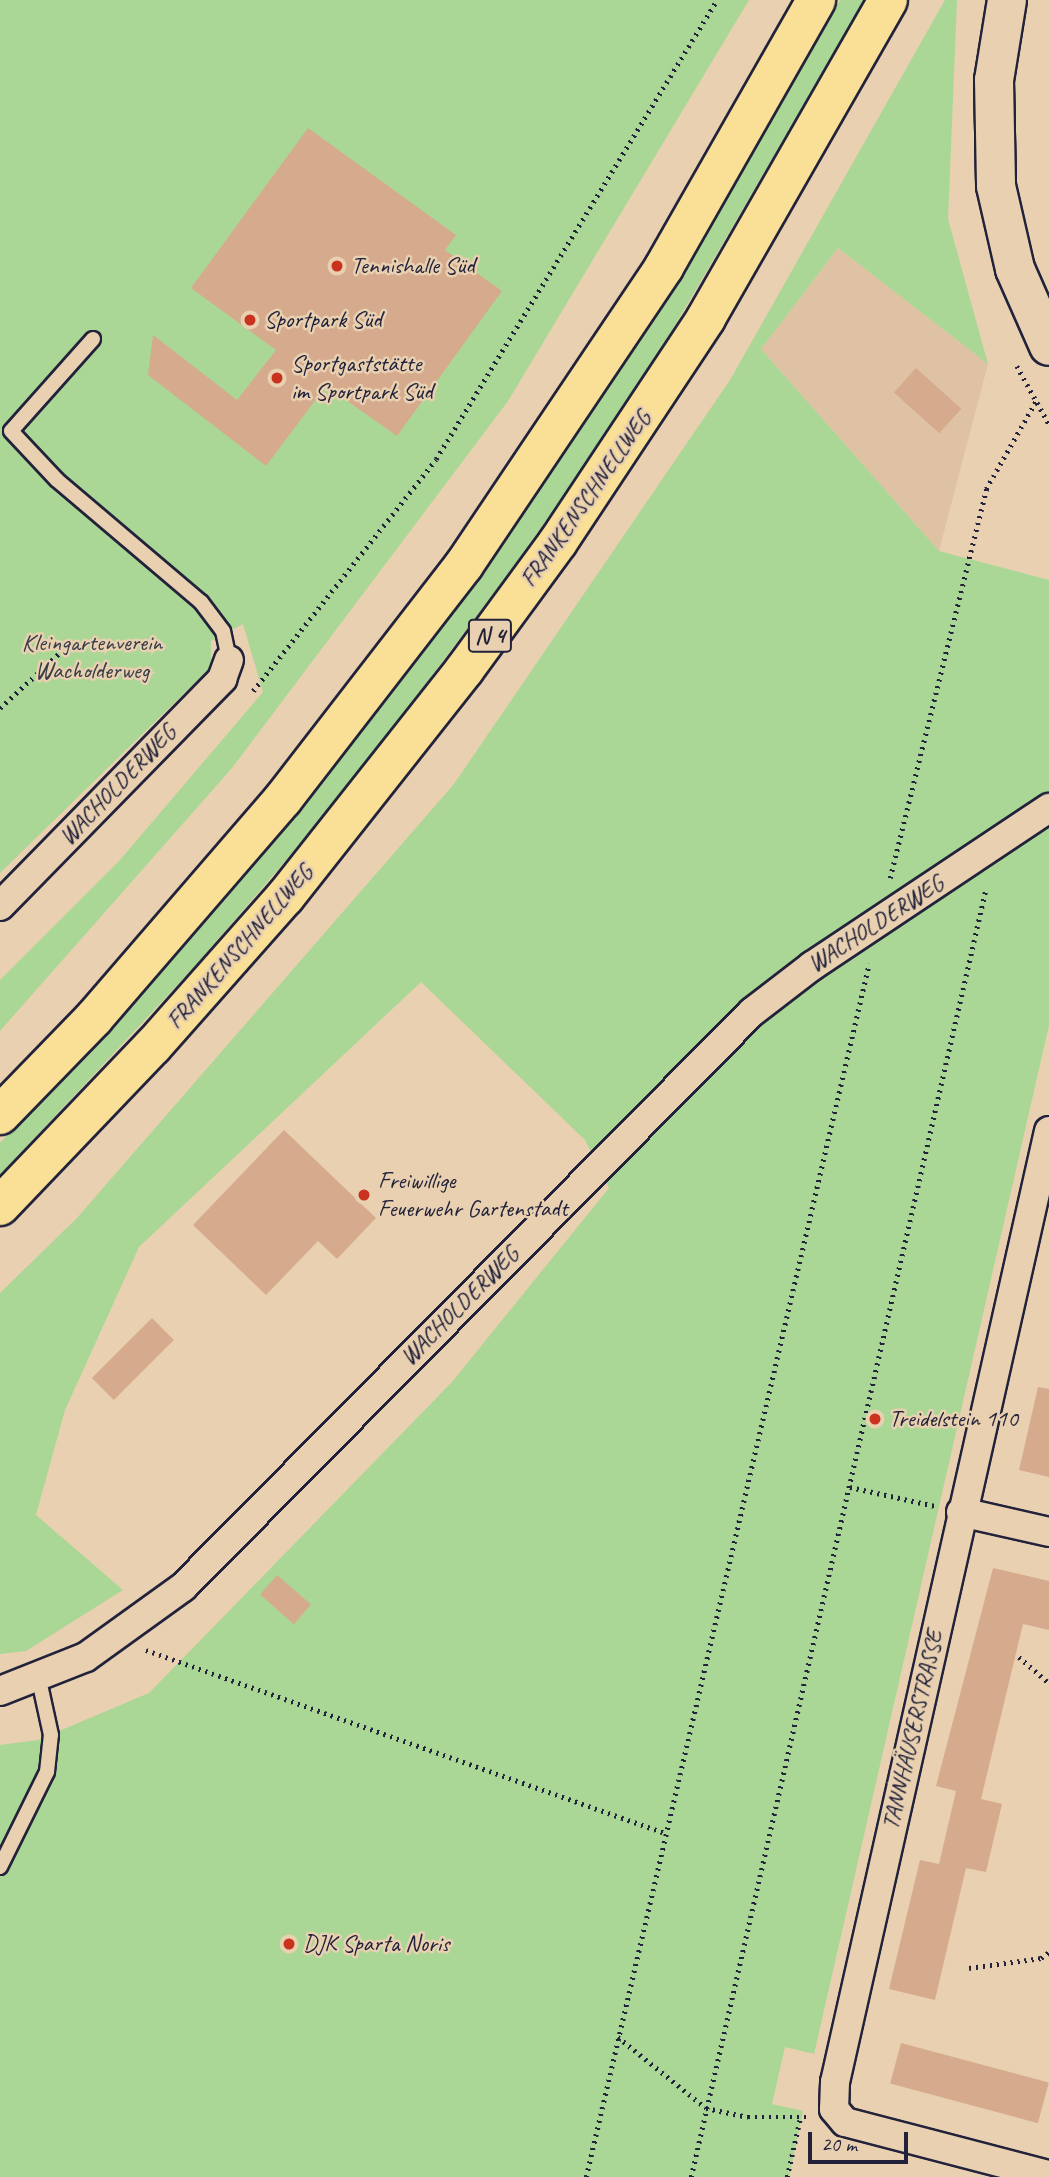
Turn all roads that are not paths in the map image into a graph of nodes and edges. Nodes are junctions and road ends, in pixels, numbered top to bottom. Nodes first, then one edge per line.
1 (816, 0) edge
2 (888, 0) edge
3 (1007, 0) edge
4 (93, 339) dead end
5 (1049, 346) edge
6 (229, 660) joint
7 (1048, 811) edge
8 (0, 906) edge
9 (0, 1115) edge
10 (1049, 1131) edge
11 (0, 1206) edge
12 (961, 1512) junction
13 (1049, 1532) edge
14 (38, 1679) junction
15 (0, 1691) edge
16 (0, 1867) edge
17 (1049, 2175) edge

1 - 9 highway, N 4
2 - 11 highway, FRANKENSCHNELLWEG / N 4
3 - 5 main road
4 - 6 lane
6 - 8 street, WACHOLDERWEG
7 - 14 street, WACHOLDERWEG
10 - 12 street, TANNHÄUSERSTRASSE
12 - 13 street
12 - 17 street, TANNHÄUSERSTRASSE
14 - 15 street, WACHOLDERWEG
14 - 16 lane

